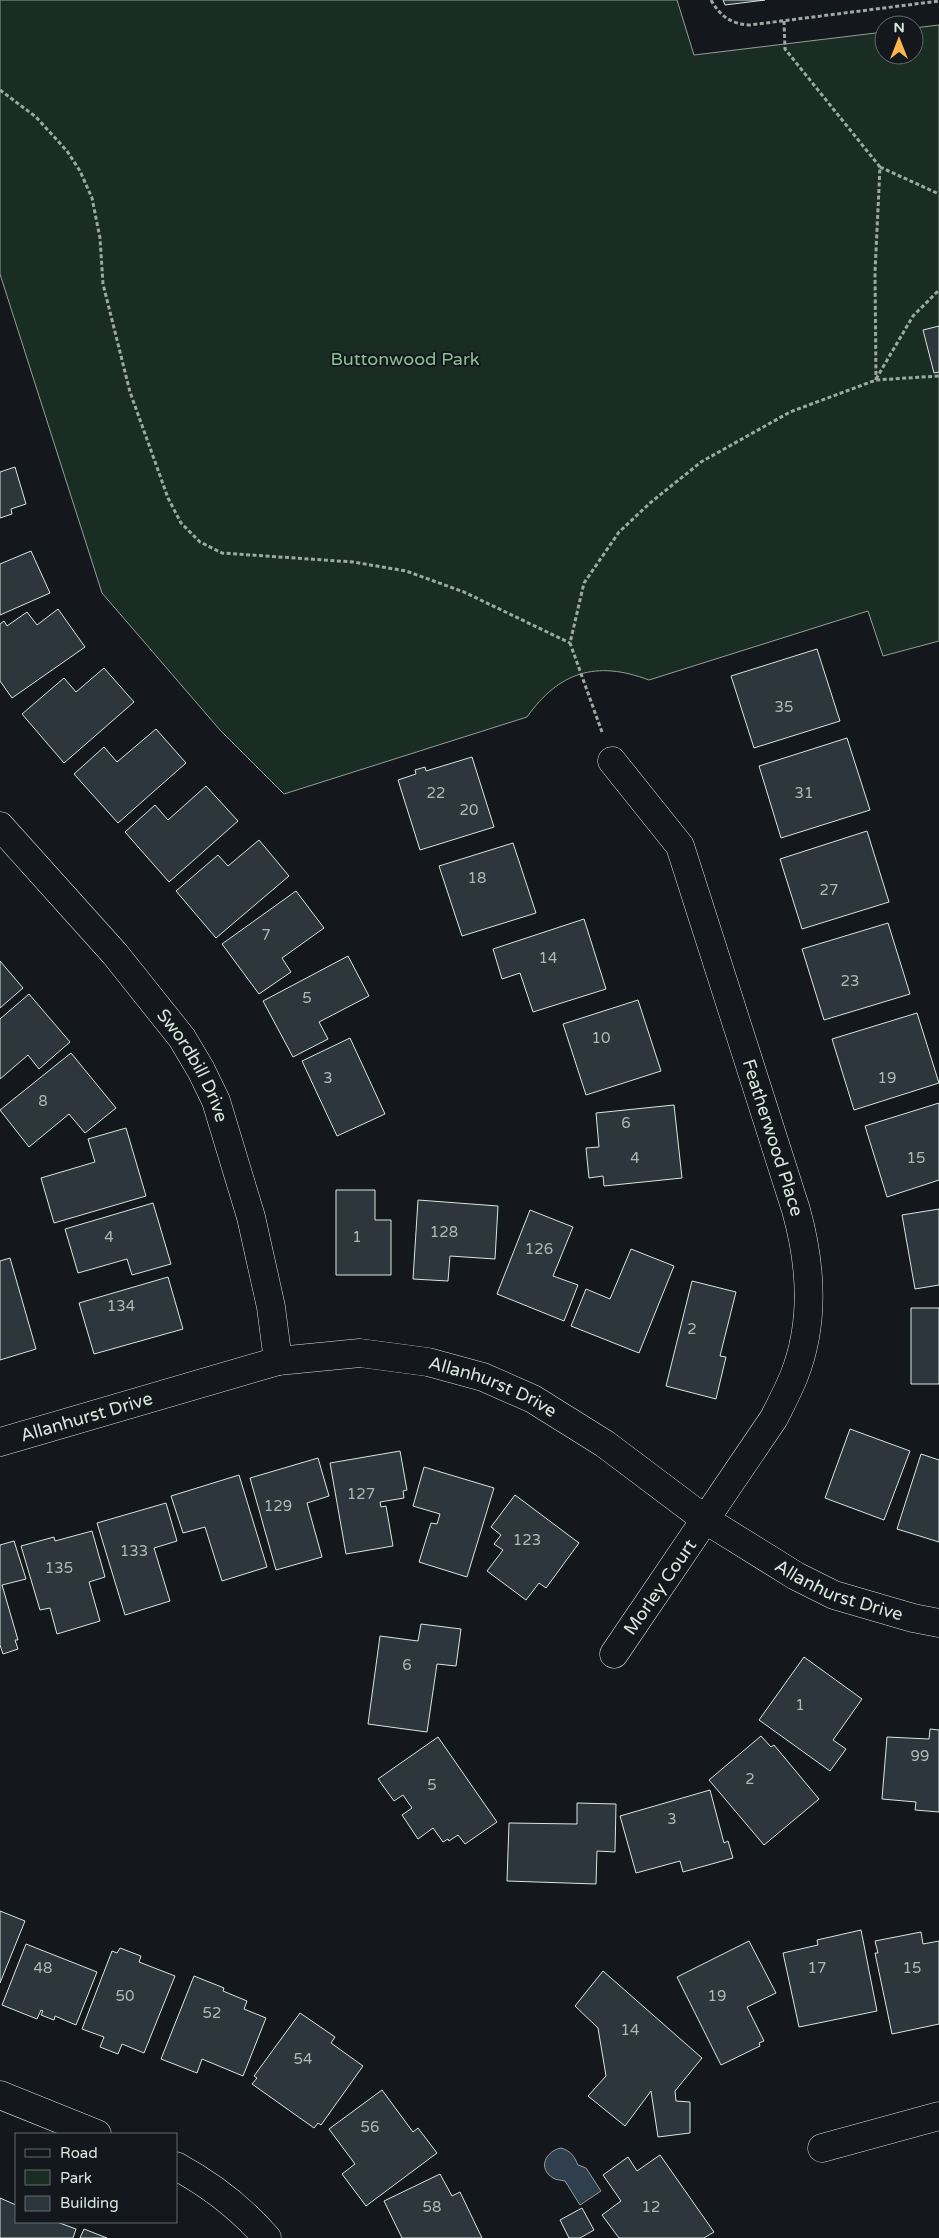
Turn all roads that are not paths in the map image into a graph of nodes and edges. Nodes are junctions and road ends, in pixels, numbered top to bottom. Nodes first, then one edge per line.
1 (612, 761) road end
2 (0, 826) edge
3 (278, 1361) junction
4 (0, 1442) edge
5 (706, 1520) junction
6 (939, 1623) edge
7 (614, 1654) dead end
8 (0, 2095) edge
9 (939, 2116) edge
10 (95, 2133) edge
11 (822, 2148) dead end
12 (178, 2167) edge
13 (267, 2238) edge

1 - 5 street, Featherwood Place
2 - 3 street, Swordbill Drive
3 - 4 street, Allanhurst Drive
3 - 5 street, Allanhurst Drive
5 - 6 street, Allanhurst Drive
5 - 7 street, Morley Court
8 - 10 street
9 - 11 street
12 - 13 street

